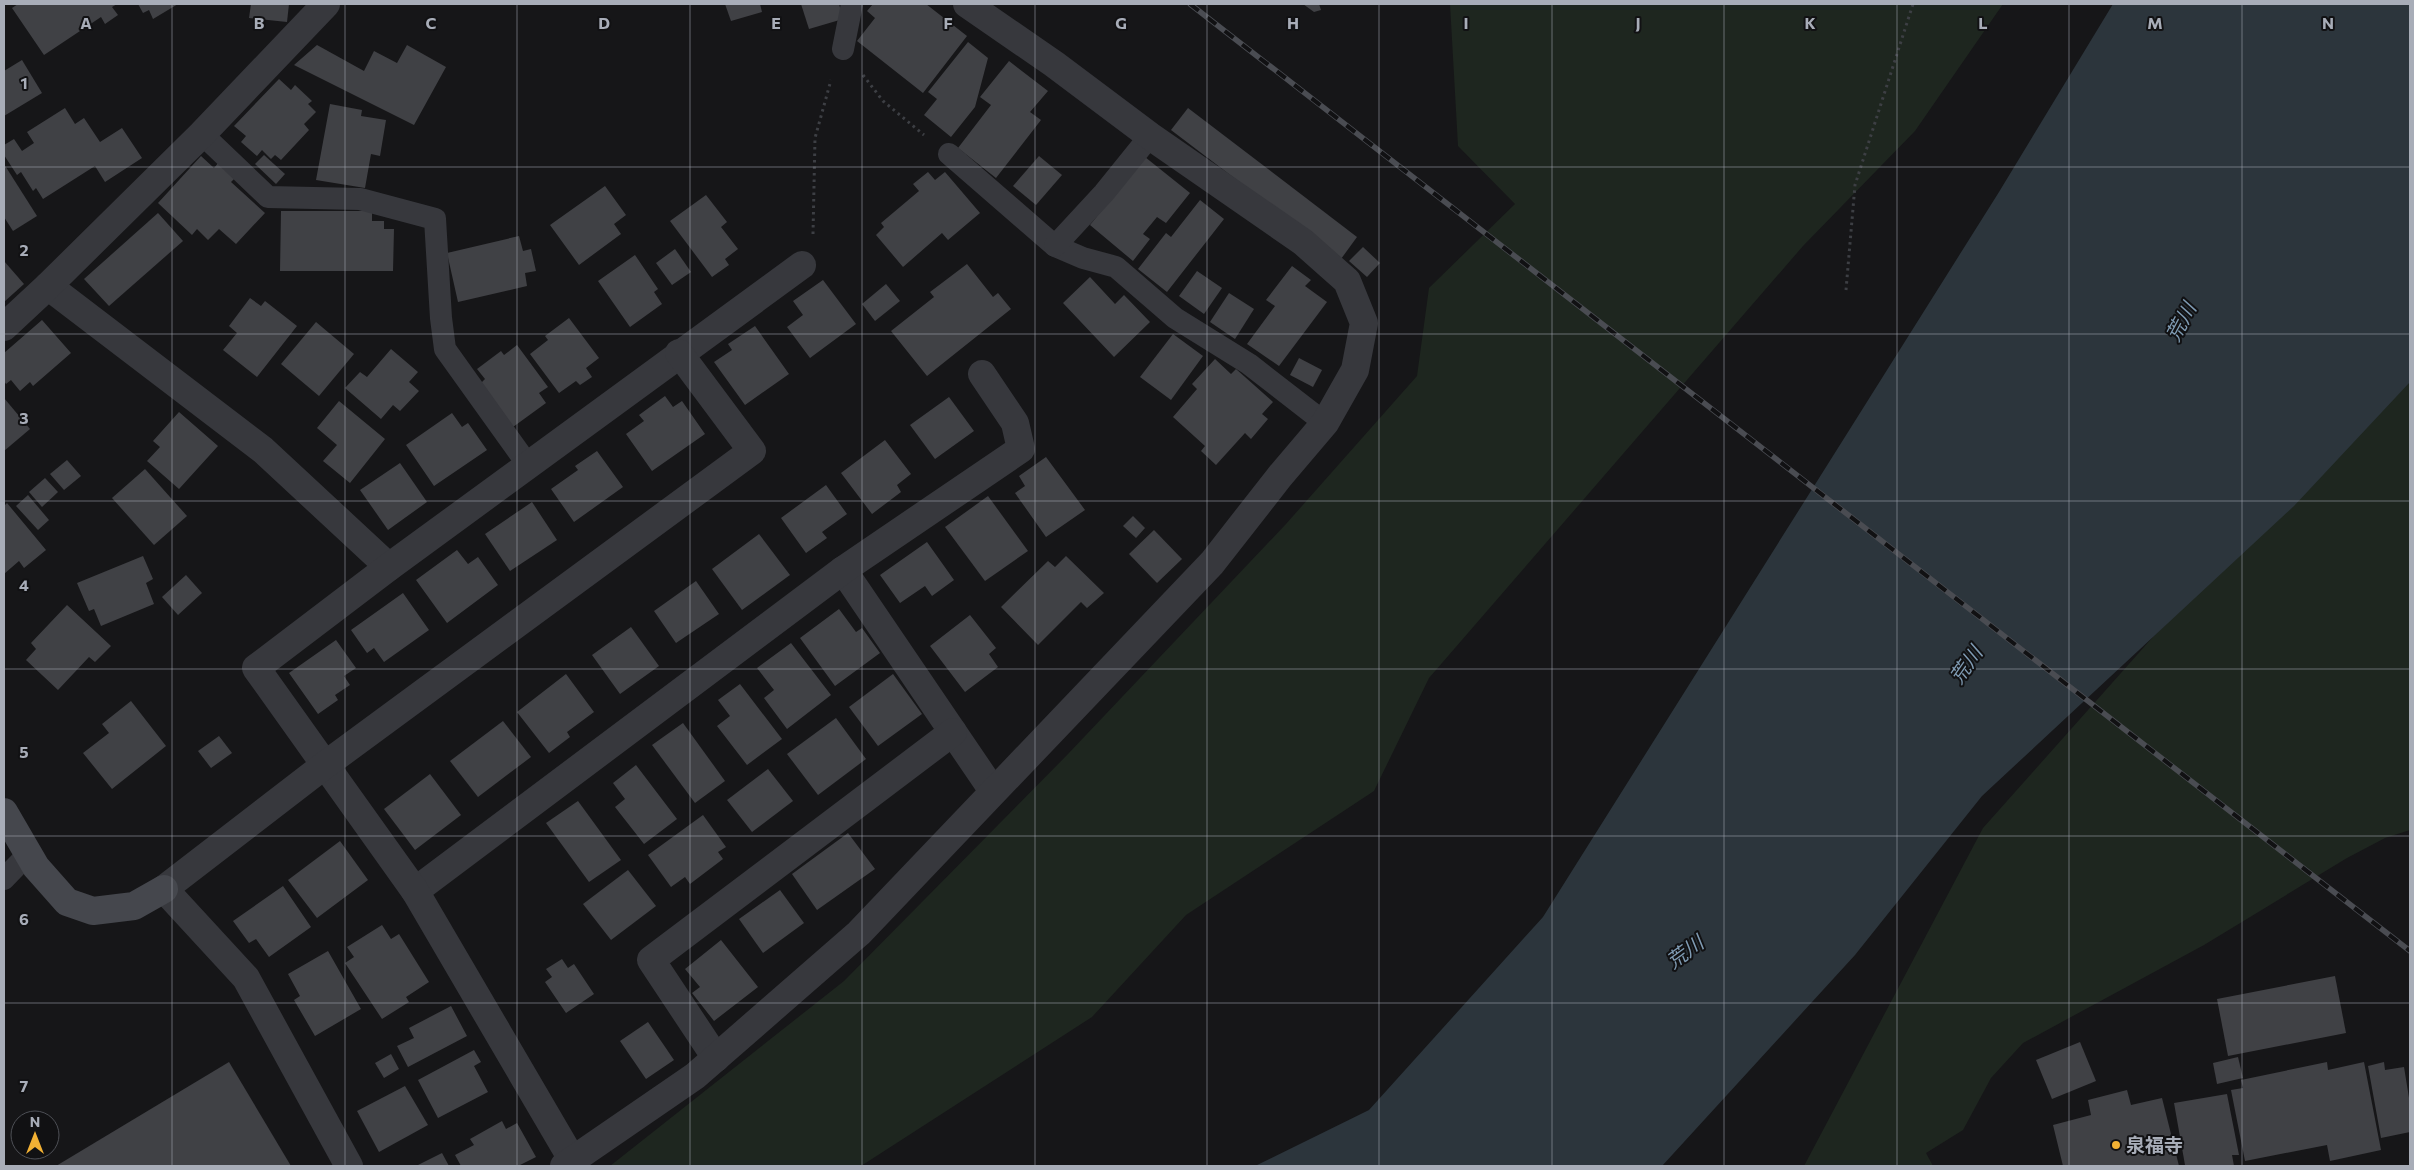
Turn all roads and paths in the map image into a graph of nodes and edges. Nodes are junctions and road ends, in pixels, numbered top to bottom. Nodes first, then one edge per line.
1 (326, 4) edge
2 (852, 4) edge
3 (967, 4) edge
4 (1913, 4) edge
5 (843, 49) junction
6 (202, 134) junction
7 (1150, 136) junction
8 (949, 154) joint
9 (1054, 246) junction
10 (802, 265) joint
11 (48, 286) junction
12 (1846, 290) dead end
13 (4, 327) edge
14 (679, 353) junction
15 (982, 374) dead end
16 (1325, 423) junction
17 (528, 464) junction
18 (389, 567) junction
19 (843, 570) junction
20 (953, 732) junction
21 (325, 765) junction
22 (992, 791) junction
23 (4, 812) edge
24 (28, 854) junction
25 (4, 879) edge
26 (164, 889) junction
27 (415, 891) junction
28 (716, 1058) junction
29 (568, 1164) edge
30 (349, 1166) edge

1 - 6 street
2 - 5 lane
3 - 7 street
4 - 12 path
5 - 8 path
5 - 10 path
6 - 11 street
6 - 17 lane
7 - 9 lane
7 - 16 street
8 - 9 lane
9 - 16 lane
10 - 14 street
11 - 13 street
11 - 18 street
14 - 17 street
14 - 21 street
15 - 19 street
16 - 22 street
17 - 18 street
18 - 21 street
19 - 20 street
19 - 27 street
20 - 22 street
20 - 28 street
21 - 26 street
21 - 27 street
22 - 28 street
23 - 24 street
24 - 25 lane
24 - 26 street
26 - 30 street
27 - 29 street
28 - 29 street

